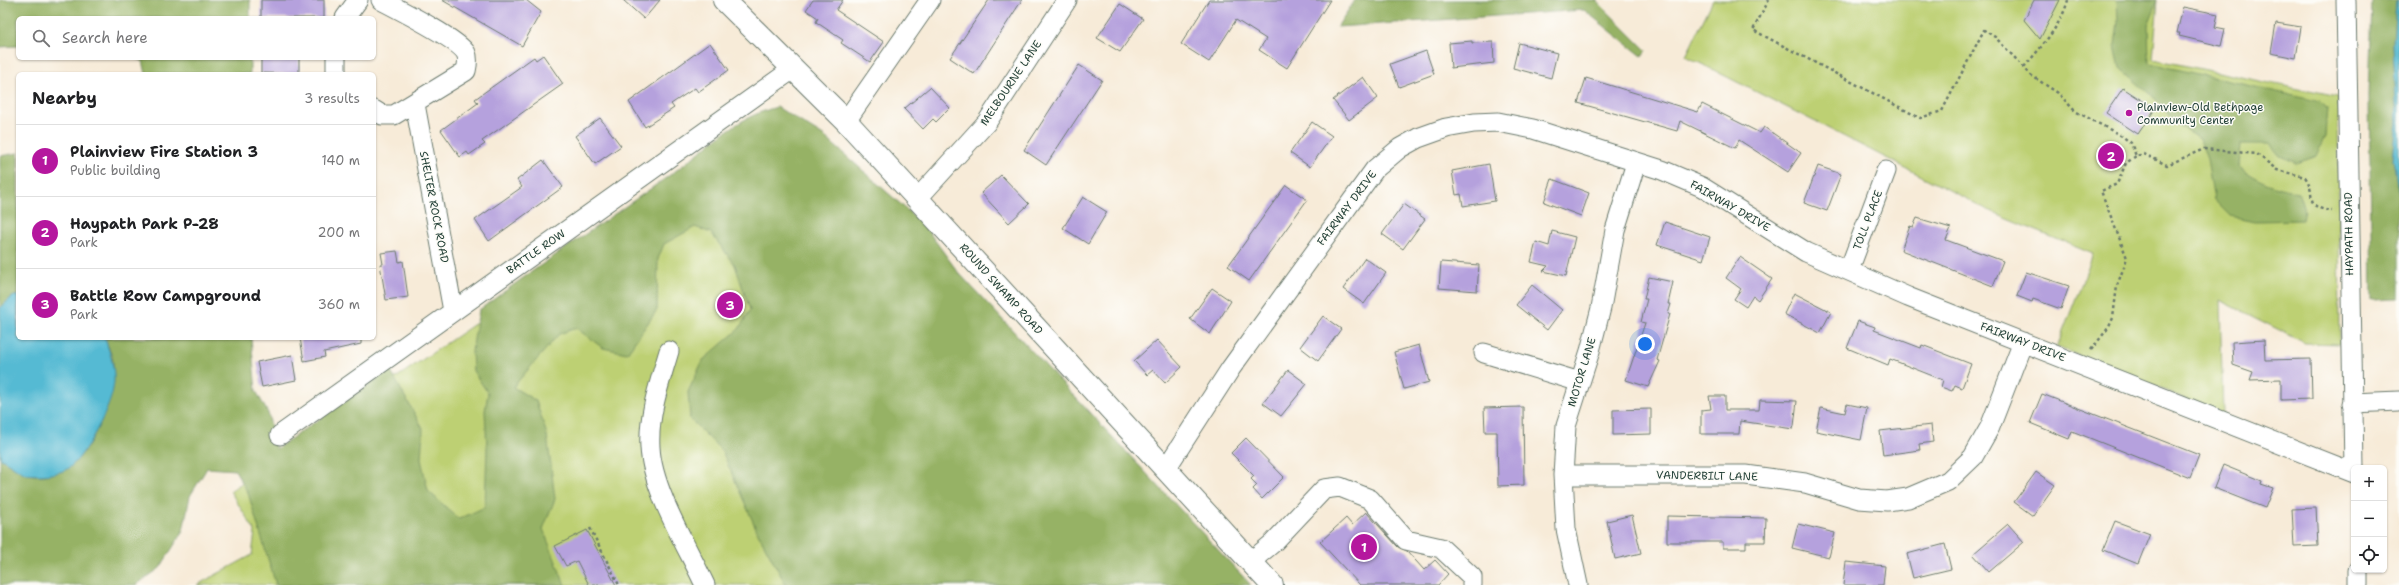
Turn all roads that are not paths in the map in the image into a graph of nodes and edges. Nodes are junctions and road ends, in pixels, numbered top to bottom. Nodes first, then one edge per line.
1 (358, 0) edge
2 (381, 0) edge
3 (724, 0) edge
4 (930, 0) edge
5 (1067, 0) edge
6 (2346, 0) edge
7 (346, 16) edge
8 (336, 60) edge
9 (793, 68) junction
10 (336, 72) edge
11 (415, 104) junction
12 (376, 111) edge
13 (846, 121) junction
14 (1636, 163) junction
15 (1886, 171) dead end
16 (918, 198) junction
17 (1849, 270) junction
18 (453, 311) junction
19 (2023, 342) junction
20 (669, 351) dead end
21 (1484, 352) dead end
22 (1580, 382) junction
23 (2399, 401) edge
24 (2352, 403) junction
25 (280, 435) dead end
26 (2354, 465) edge
27 (1165, 470) junction
28 (2351, 472) edge
29 (1563, 475) junction
30 (1250, 562) junction
31 (2358, 573) edge
32 (705, 585) edge
33 (1272, 585) edge
34 (1472, 585) edge
35 (1578, 585) edge
36 (2358, 585) edge

1 - 7 street
2 - 11 street
3 - 9 main road, ROUND SWAMP ROAD
4 - 13 street
5 - 16 street, MELBOURNE LANE
6 - 24 street, HAYPATH ROAD
8 - 10 street
9 - 13 main road, ROUND SWAMP ROAD
9 - 18 street, BATTLE ROW
11 - 12 street
11 - 18 street, SHELTER ROCK ROAD
13 - 16 main road, ROUND SWAMP ROAD
14 - 17 street, FAIRWAY DRIVE
14 - 22 street, MOTOR LANE
14 - 27 street, FAIRWAY DRIVE
15 - 17 street, TOLL PLACE
16 - 27 main road, ROUND SWAMP ROAD
17 - 19 street, FAIRWAY DRIVE
18 - 25 street, BATTLE ROW
19 - 28 street, FAIRWAY DRIVE
19 - 29 street, VANDERBILT LANE
20 - 32 street
21 - 22 street
22 - 29 street, MOTOR LANE
23 - 24 street
24 - 26 street, HAYPATH ROAD
27 - 30 main road, ROUND SWAMP ROAD
29 - 35 street, MOTOR LANE
30 - 33 main road, ROUND SWAMP ROAD
30 - 34 street
31 - 36 street

